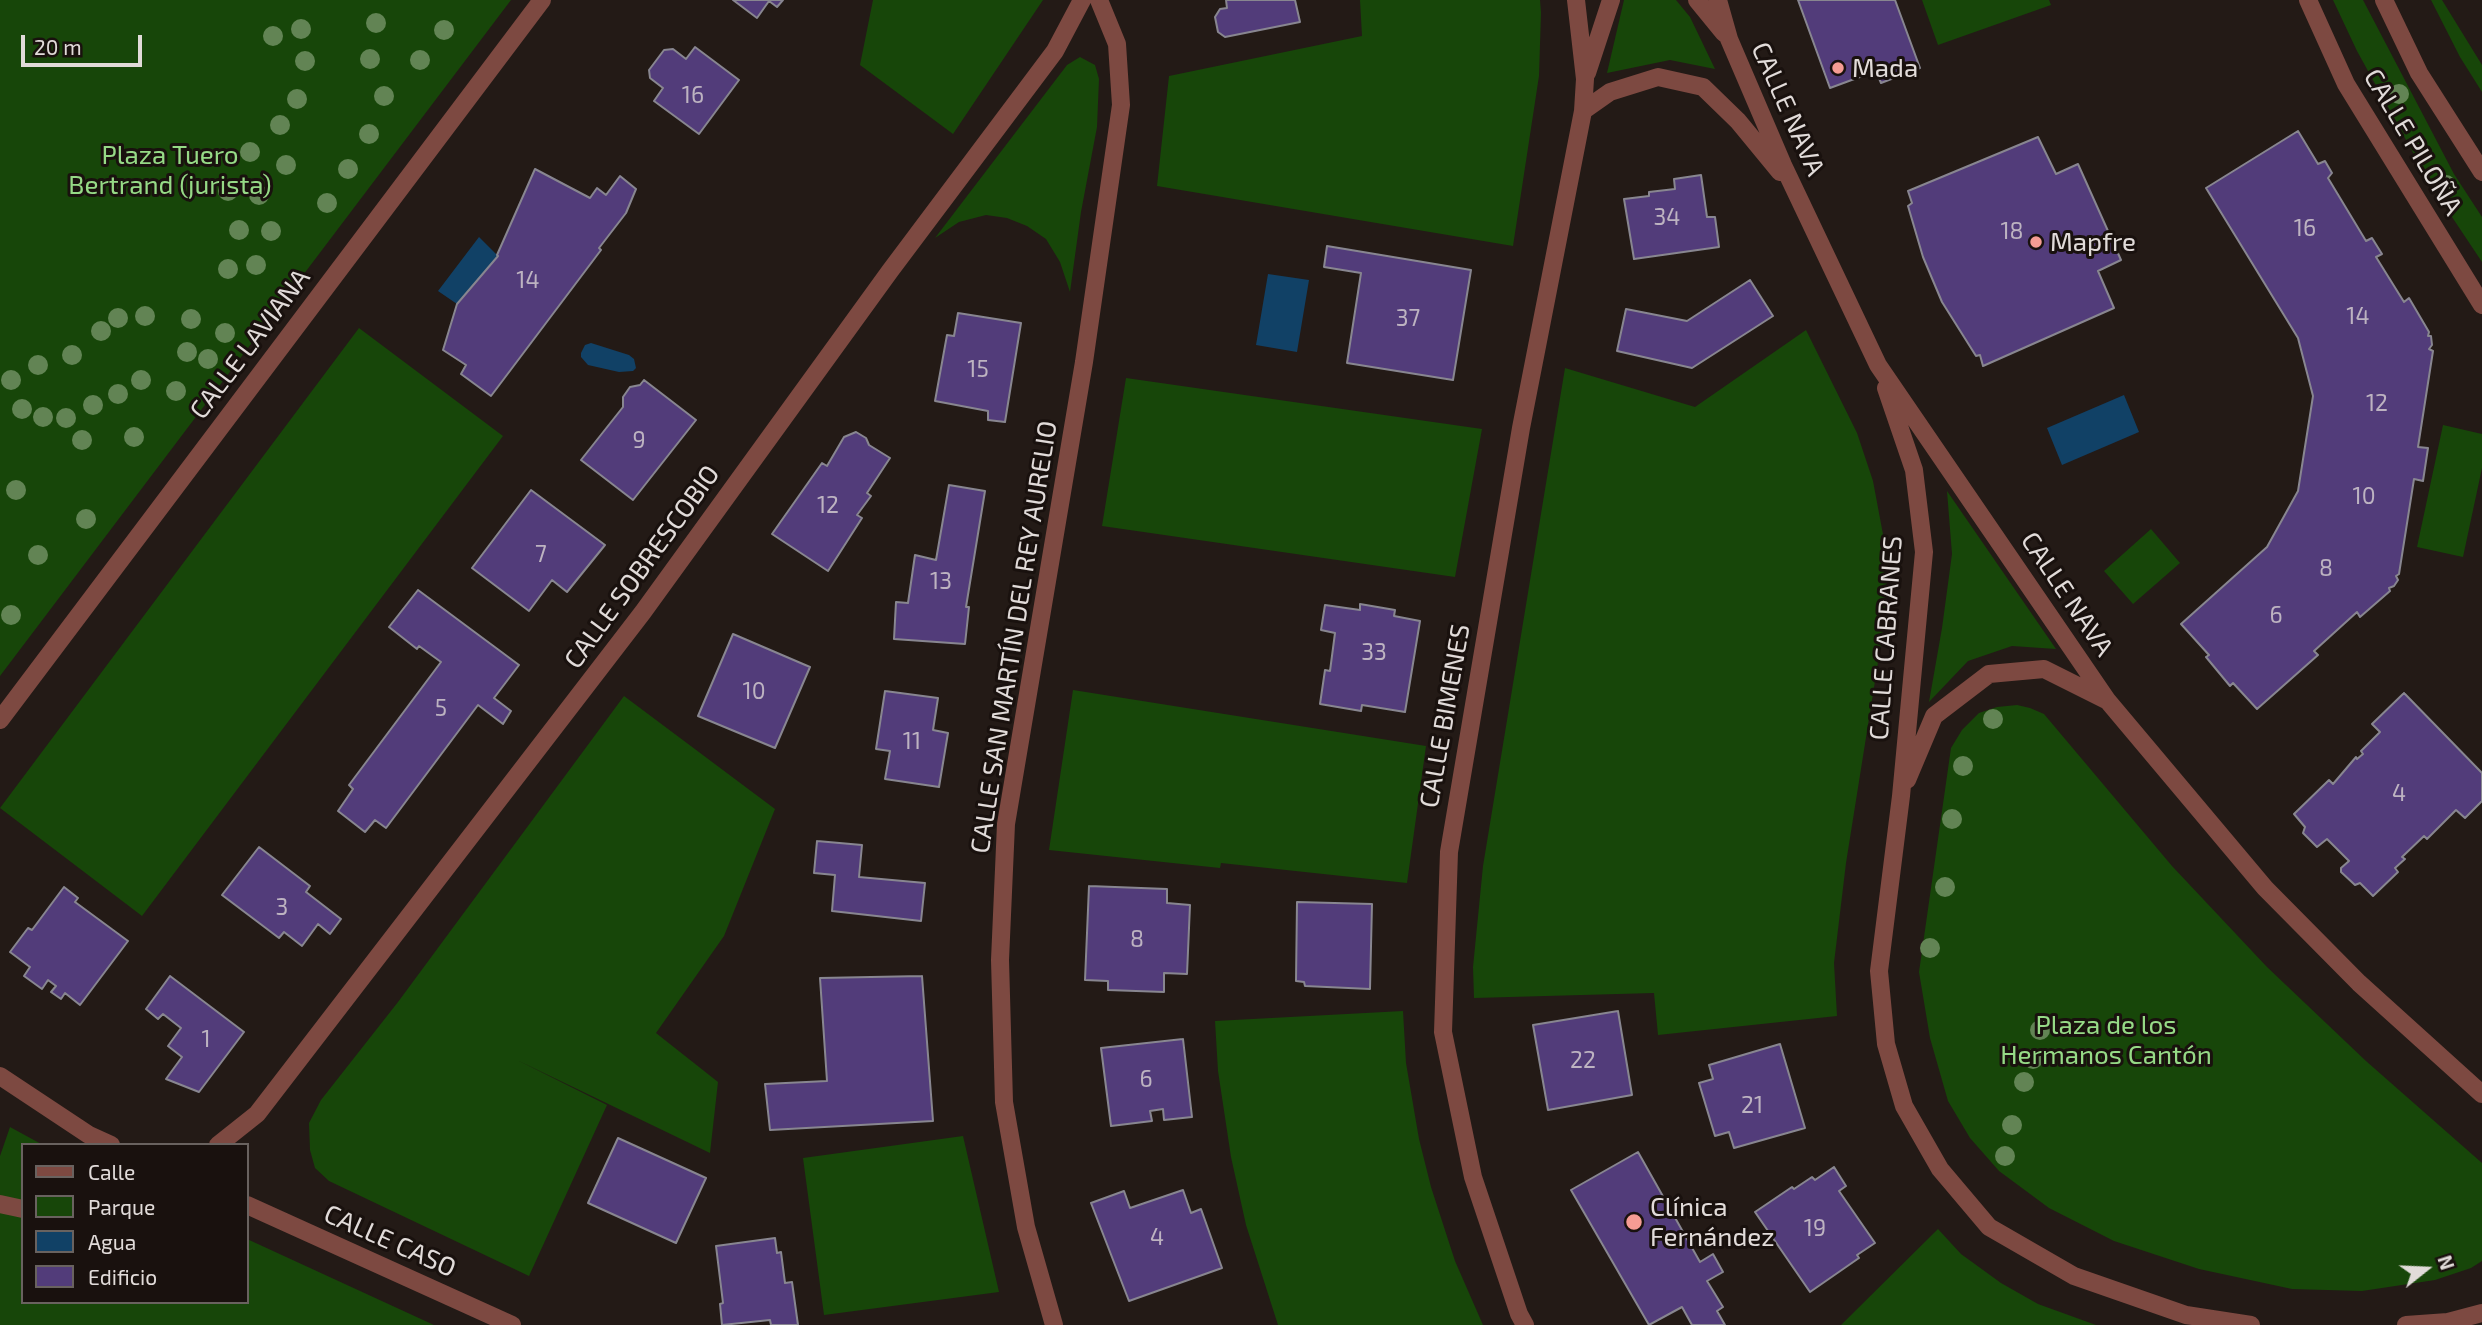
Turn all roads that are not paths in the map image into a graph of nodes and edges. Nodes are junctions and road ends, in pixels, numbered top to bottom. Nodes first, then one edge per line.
1 (541, 0) edge
2 (1082, 0) edge
3 (1099, 0) edge
4 (1576, 0) edge
5 (1611, 0) edge
6 (1697, 0) edge
7 (1718, 0) edge
8 (2308, 0) edge
9 (2384, 0) edge
10 (1729, 39) junction
11 (1585, 79) junction
12 (1583, 111) junction
13 (2482, 172) edge
14 (1794, 188) junction
15 (2482, 305) edge
16 (1878, 365) junction
17 (2107, 700) junction
18 (0, 720) edge
19 (1900, 796) junction
20 (0, 1076) edge
21 (2482, 1094) edge
22 (107, 1143) edge
23 (221, 1143) edge
24 (0, 1204) edge
25 (248, 1205) edge
26 (21, 1209) edge
27 (2482, 1298) edge
28 (2482, 1313) edge
29 (2448, 1322) junction
30 (1053, 1324) edge
31 (512, 1325) edge
32 (1525, 1325) edge
33 (2251, 1325) edge
34 (2406, 1325) edge

1 - 18 street, CALLE LAVIANA
2 - 23 street, CALLE SOBRESCOBIO
3 - 30 street, CALLE SAN MARTÍN DEL REY AURELIO
4 - 11 street, CALLE BIMENES
5 - 11 street, CALLE BIMENES
6 - 10 street, CALLE NAVA
7 - 10 street, CALLE NAVA
8 - 15 street, CALLE PILOÑA
9 - 13 street, CALLE PILOÑA
10 - 14 street, CALLE NAVA
11 - 12 street, CALLE BIMENES
12 - 14 street
12 - 32 street, CALLE BIMENES
14 - 16 street, CALLE NAVA
16 - 17 street, CALLE NAVA
16 - 19 street, CALLE CABRANES
17 - 19 street, CALLE CABRANES
17 - 21 street, CALLE NAVA
19 - 33 street, CALLE CABRANES
20 - 22 street
24 - 26 street
25 - 31 street, CALLE CASO
27 - 29 street
28 - 29 street
29 - 34 street

